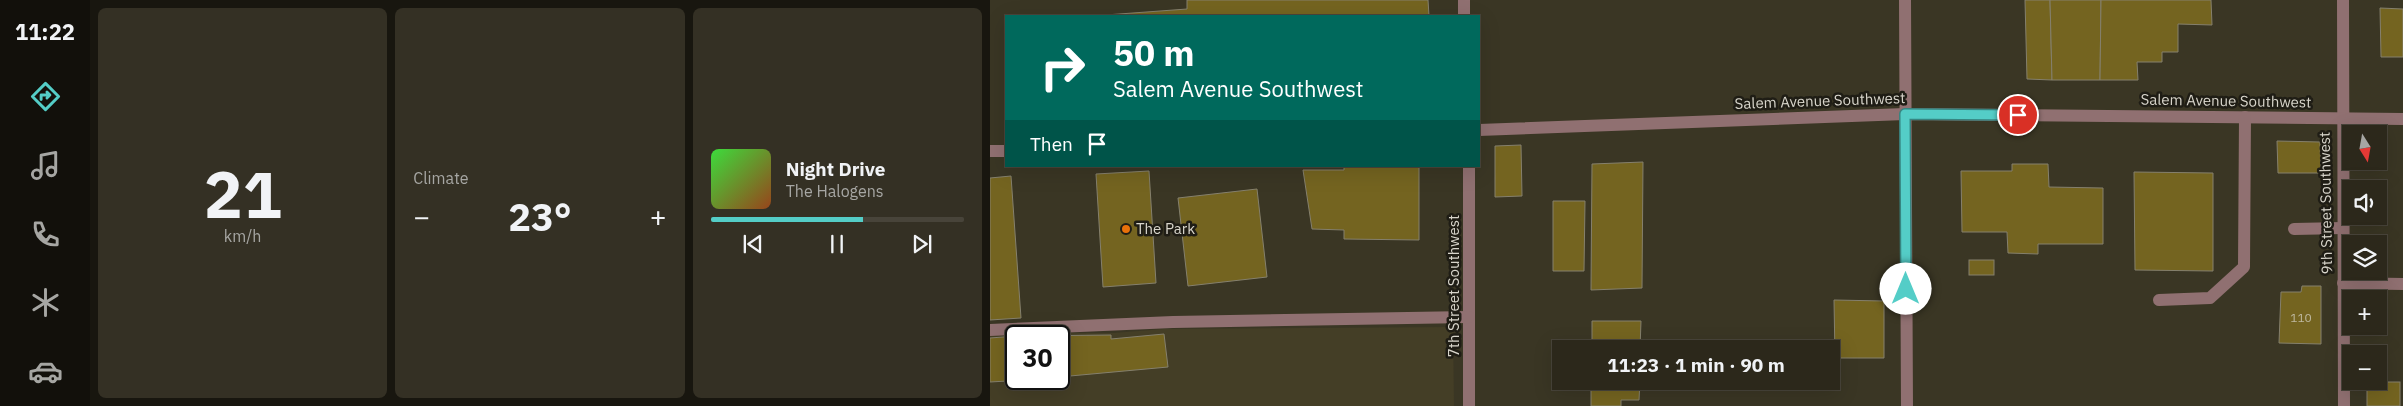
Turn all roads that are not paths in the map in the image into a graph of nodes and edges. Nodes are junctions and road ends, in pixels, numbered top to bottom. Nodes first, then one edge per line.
1 (1464, 0) edge
2 (1906, 0) edge
3 (2343, 0) edge
4 (1464, 15) edge
5 (1905, 114) junction
6 (2245, 117) junction
7 (2342, 119) junction
8 (2403, 119) edge
9 (1480, 130) edge
10 (990, 151) edge
11 (1005, 151) edge
12 (1469, 167) edge
13 (2343, 228) junction
14 (2294, 229) dead end
15 (2343, 282) junction
16 (2403, 284) edge
17 (2159, 300) dead end
18 (1469, 317) junction
19 (990, 330) edge
20 (1469, 406) edge
21 (1907, 406) edge
22 (2344, 406) edge

1 - 4 street
2 - 5 street
3 - 7 street, 9th Street Southwest
5 - 6 street, Salem Avenue Southwest
5 - 9 street, Salem Avenue Southwest
5 - 21 street
6 - 7 street, Salem Avenue Southwest
6 - 17 street
7 - 8 street, Salem Avenue Southwest
7 - 13 street, 9th Street Southwest
10 - 11 street
12 - 18 street, 7th Street Southwest
13 - 14 street
13 - 15 street, 9th Street Southwest
15 - 16 street
15 - 22 street, 9th Street Southwest
18 - 19 street
18 - 20 street, 7th Street Southwest

